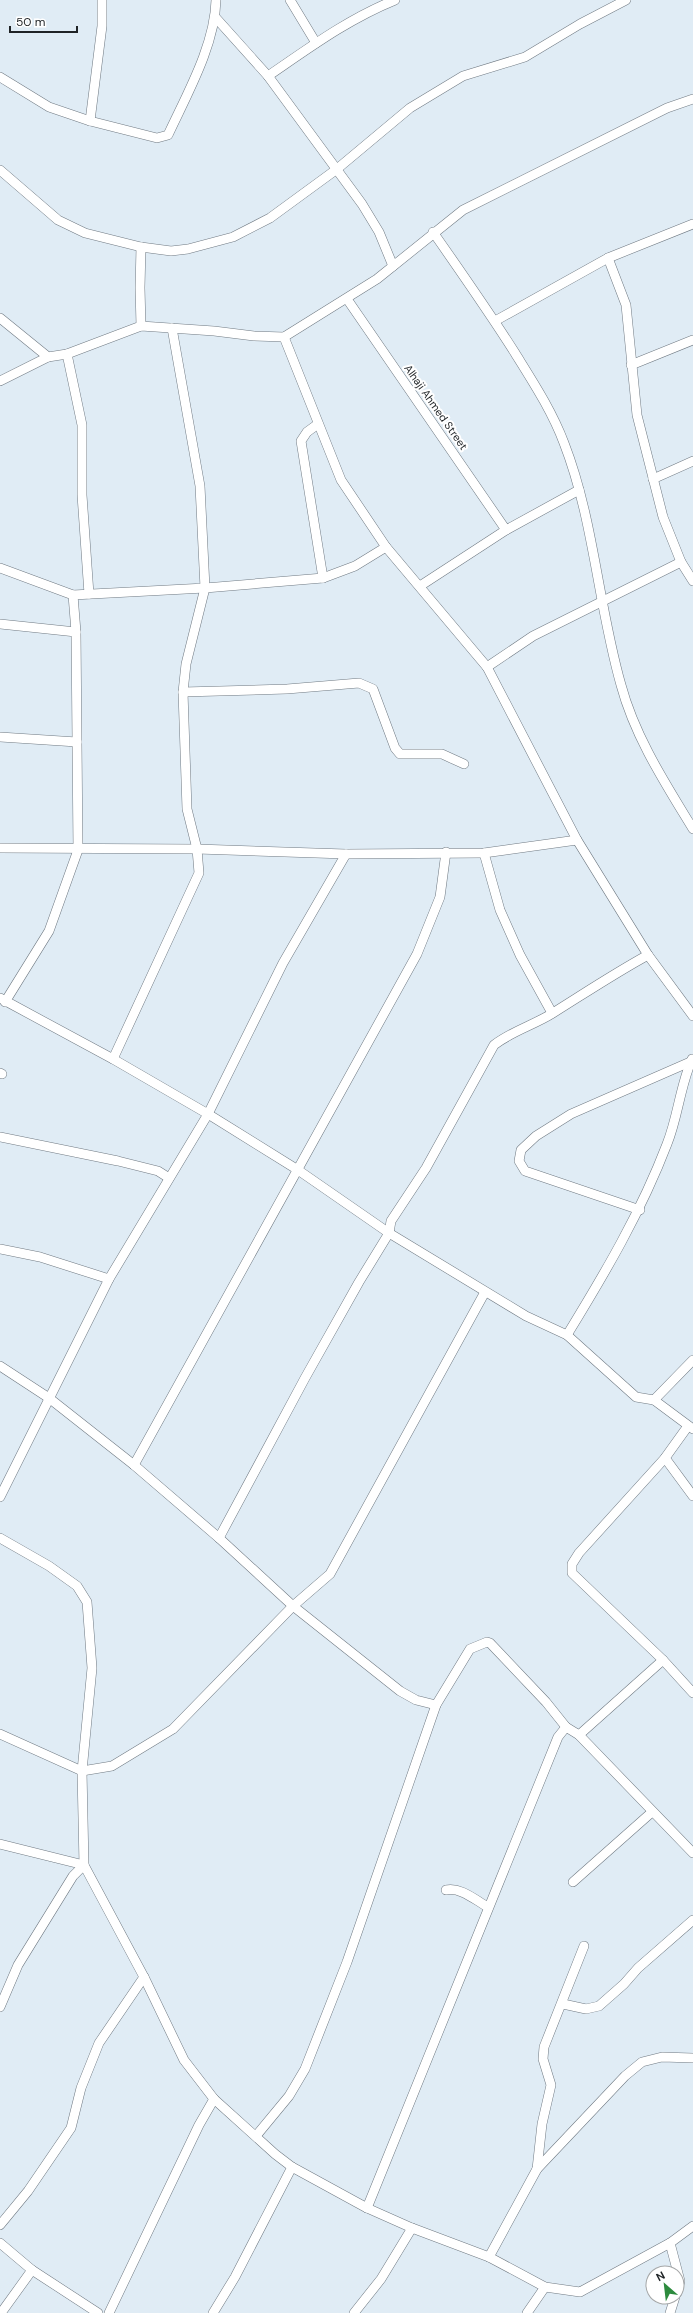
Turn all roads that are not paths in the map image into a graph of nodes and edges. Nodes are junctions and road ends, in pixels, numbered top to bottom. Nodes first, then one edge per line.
1 (102, 0) edge
2 (216, 0) edge
3 (290, 0) edge
4 (394, 0) edge
5 (626, 0) edge
6 (216, 18) junction
7 (316, 43) junction
8 (268, 76) junction
9 (0, 77) edge
10 (693, 99) edge
11 (90, 121) junction
12 (337, 169) junction
13 (0, 170) edge
14 (693, 224) edge
15 (433, 232) junction
16 (141, 247) junction
17 (608, 258) junction
18 (393, 266) junction
19 (346, 299) junction
20 (0, 318) edge
21 (495, 321) junction
22 (141, 326) junction
23 (172, 328) junction
24 (284, 337) junction
25 (693, 340) edge
26 (66, 354) junction
27 (48, 357) junction
28 (632, 365) junction
29 (0, 381) edge
30 (318, 424) junction
31 (693, 461) edge
32 (653, 479) junction
33 (579, 490) junction
34 (506, 530) junction
35 (386, 547) junction
36 (680, 562) junction
37 (0, 568) edge
38 (323, 578) junction
39 (693, 580) edge
40 (420, 586) junction
41 (205, 588) junction
42 (89, 594) junction
43 (73, 595) junction
44 (603, 601) junction
45 (0, 624) edge
46 (76, 632) junction
47 (487, 666) junction
48 (183, 692) junction
49 (0, 737) edge
50 (78, 742) junction
51 (464, 764) dead end
52 (693, 829) edge
53 (577, 840) junction
54 (0, 848) edge
55 (197, 849) junction
56 (78, 850) junction
57 (446, 852) junction
58 (484, 853) junction
59 (346, 854) junction
60 (648, 955) junction
61 (2, 1000) edge
62 (552, 1014) junction
63 (693, 1016) edge
64 (112, 1058) junction
65 (692, 1060) edge
66 (208, 1114) junction
67 (0, 1137) edge
68 (298, 1170) junction
69 (169, 1178) junction
70 (640, 1210) junction
71 (389, 1233) junction
72 (0, 1249) edge
73 (109, 1279) junction
74 (486, 1292) junction
75 (567, 1335) junction
76 (693, 1360) edge
77 (0, 1366) edge
78 (49, 1398) junction
79 (654, 1400) junction
80 (691, 1428) edge
81 (665, 1458) junction
82 (134, 1465) junction
83 (693, 1496) edge
84 (0, 1497) edge
85 (0, 1538) edge
86 (219, 1538) junction
87 (293, 1606) junction
88 (663, 1660) junction
89 (693, 1693) edge
90 (436, 1705) junction
91 (566, 1726) junction
92 (0, 1734) edge
93 (579, 1734) junction
94 (82, 1771) junction
95 (652, 1812) junction
96 (0, 1844) edge
97 (693, 1853) edge
98 (84, 1865) junction
99 (573, 1882) dead end
100 (446, 1890) dead end
101 (488, 1908) junction
102 (693, 1920) edge
103 (584, 1946) dead end
104 (144, 1977) junction
105 (563, 2004) junction
106 (0, 2007) edge
107 (693, 2058) edge
108 (214, 2099) junction
109 (256, 2136) junction
110 (292, 2167) junction
111 (537, 2169) junction
112 (367, 2208) junction
113 (0, 2225) edge
114 (693, 2226) edge
115 (412, 2228) junction
116 (0, 2243) edge
117 (670, 2243) junction
118 (489, 2258) junction
119 (676, 2265) edge
120 (32, 2270) junction
121 (546, 2287) junction
122 (1, 2313) edge
123 (98, 2313) edge
124 (109, 2313) edge
125 (213, 2313) edge
126 (354, 2313) edge
127 (527, 2313) edge

1 - 11 street
2 - 6 street
3 - 7 street
4 - 7 street
5 - 12 street
6 - 8 street
6 - 11 street
7 - 8 street
8 - 12 street
9 - 11 street
10 - 15 street
12 - 16 street
12 - 18 street
13 - 16 street
14 - 17 street
15 - 18 street
15 - 21 street
16 - 22 street
17 - 21 street
17 - 28 street
18 - 19 street
19 - 24 street
19 - 34 street, Alhaji Ahmed Street
20 - 27 street
21 - 33 street
22 - 23 street
22 - 26 street
23 - 24 street
23 - 41 street
24 - 30 street
25 - 28 street
26 - 27 street
26 - 42 street
27 - 29 street
28 - 32 street
30 - 35 street
30 - 38 street
31 - 32 street
32 - 36 street
33 - 34 street
33 - 44 street
34 - 40 street
35 - 38 street
35 - 40 street
36 - 39 street
36 - 44 street
37 - 43 street
38 - 41 street
40 - 47 street
41 - 42 street
41 - 48 street
42 - 43 street
43 - 46 street
44 - 47 street
44 - 52 street
45 - 46 street
46 - 50 street
47 - 53 street
48 - 51 street
48 - 55 street
49 - 50 street
50 - 56 street
53 - 58 street
53 - 60 street
54 - 56 street
55 - 56 street
55 - 59 street
55 - 64 street
56 - 61 street
57 - 58 street
57 - 59 street
57 - 68 street
58 - 62 street
59 - 66 street
60 - 62 street
60 - 63 street
61 - 64 street
62 - 71 street
64 - 66 street
65 - 70 street
65 - 70 street
66 - 68 street
66 - 69 street
67 - 69 street
68 - 71 street
68 - 82 street
69 - 73 street
70 - 75 street
71 - 74 street
71 - 86 street
72 - 73 street
73 - 78 street
74 - 75 street
74 - 87 street
75 - 79 street
76 - 79 street
77 - 78 street
78 - 82 street
78 - 84 street
79 - 80 street
80 - 81 street
81 - 83 street
81 - 88 street
82 - 86 street
85 - 94 street
86 - 87 street
87 - 90 street
87 - 94 street
88 - 89 street
88 - 93 street
90 - 91 street
90 - 109 street
91 - 93 street
91 - 101 street
92 - 94 street
93 - 95 street
94 - 98 street
95 - 97 street
95 - 99 street
96 - 98 street
98 - 104 street
98 - 106 street
100 - 101 street
101 - 112 street
102 - 105 street
103 - 105 street
104 - 108 street
104 - 113 street
105 - 111 street
107 - 111 street
108 - 109 street
108 - 124 street
109 - 110 street
110 - 112 street
110 - 125 street
111 - 118 street
112 - 115 street
114 - 117 street
115 - 118 street
115 - 126 street
116 - 120 street
117 - 119 street
117 - 121 street
118 - 121 street
120 - 122 street
120 - 123 street
121 - 127 street

